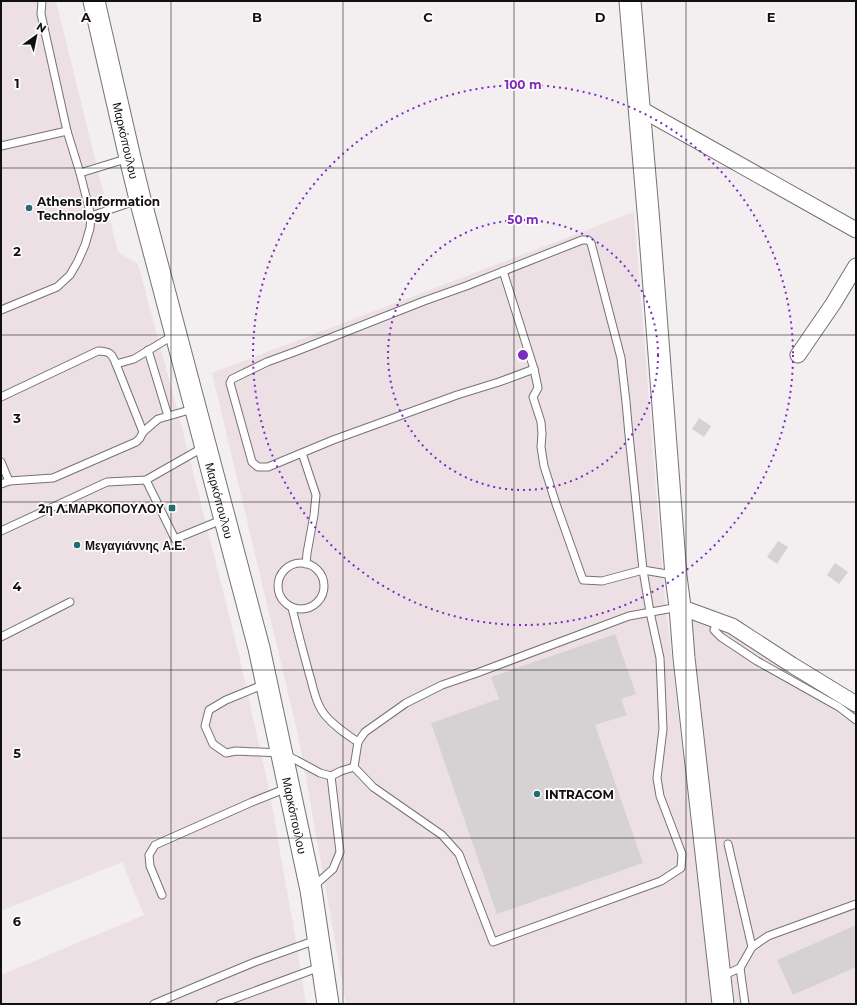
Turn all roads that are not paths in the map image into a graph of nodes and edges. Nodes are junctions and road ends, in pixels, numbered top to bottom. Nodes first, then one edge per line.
1 (42, 1) edge
2 (94, 1) edge
3 (630, 1) edge
4 (639, 108) junction
5 (67, 131) junction
6 (1, 146) edge
7 (130, 158) junction
8 (80, 173) junction
9 (140, 199) junction
10 (91, 216) junction
11 (856, 230) edge
12 (856, 266) edge
13 (503, 271) junction
14 (1, 310) edge
15 (176, 334) junction
16 (148, 350) junction
17 (798, 355) dead end
18 (116, 364) junction
19 (534, 369) junction
20 (1, 397) edge
21 (196, 409) junction
22 (168, 416) junction
23 (143, 432) junction
24 (205, 446) junction
25 (302, 452) junction
26 (1, 462) edge
27 (146, 480) junction
28 (8, 481) junction
29 (1, 484) edge
30 (225, 519) junction
31 (1, 531) edge
32 (306, 564) junction
33 (643, 570) junction
34 (676, 576) junction
35 (70, 602) dead end
36 (680, 607) junction
37 (292, 608) junction
38 (650, 612) junction
39 (717, 621) junction
40 (1, 637) edge
41 (266, 683) junction
42 (856, 704) edge
43 (856, 720) edge
44 (358, 742) junction
45 (281, 753) junction
46 (354, 767) junction
47 (331, 776) junction
48 (289, 788) junction
49 (728, 844) dead end
50 (311, 890) junction
51 (162, 895) dead end
52 (856, 904) edge
53 (318, 939) junction
54 (752, 947) junction
55 (322, 966) junction
56 (740, 968) junction
57 (720, 976) junction
58 (154, 1004) edge
59 (220, 1004) edge
60 (328, 1004) edge
61 (723, 1004) edge
62 (745, 1004) edge

1 - 5 lane
2 - 7 main road, Μαρκόπουλου
3 - 4 main road
4 - 11 street
4 - 34 main road
5 - 6 lane
5 - 8 lane
7 - 8 lane
7 - 9 main road, Μαρκόπουλου
8 - 10 lane
9 - 10 lane
9 - 15 main road, Μαρκόπουλου
10 - 14 lane
12 - 17 street
13 - 19 lane
13 - 25 lane
13 - 33 lane
15 - 16 lane
15 - 21 main road, Μαρκόπουλου
16 - 18 lane
16 - 22 lane
18 - 20 lane
18 - 23 lane
19 - 25 lane
19 - 33 lane
21 - 22 lane
21 - 24 main road, Μαρκόπουλου
22 - 23 lane
23 - 28 lane
24 - 27 lane
24 - 30 main road, Μαρκόπουλου
25 - 32 lane
26 - 28 lane
27 - 30 lane
27 - 31 lane
28 - 29 lane
30 - 41 main road, Μαρκόπουλου
32 - 37 lane
32 - 37 lane
33 - 34 lane
33 - 38 lane
34 - 36 main road
35 - 40 lane
36 - 38 lane
36 - 39 street
36 - 57 main road
37 - 44 lane
38 - 44 lane
38 - 46 lane
39 - 42 street
39 - 43 lane
41 - 45 main road, Μαρκόπουλου
41 - 45 lane
44 - 46 lane
45 - 47 lane
45 - 48 main road, Μαρκόπουλου
46 - 47 lane
47 - 50 lane
48 - 50 main road, Μαρκόπουλου
48 - 51 lane
49 - 54 lane
50 - 53 main road, Μαρκόπουλου
52 - 54 lane
53 - 55 main road, Μαρκόπουλου
53 - 58 lane
54 - 56 lane
55 - 59 lane
55 - 60 main road, Μαρκόπουλου
56 - 57 lane
56 - 62 lane
57 - 61 main road

